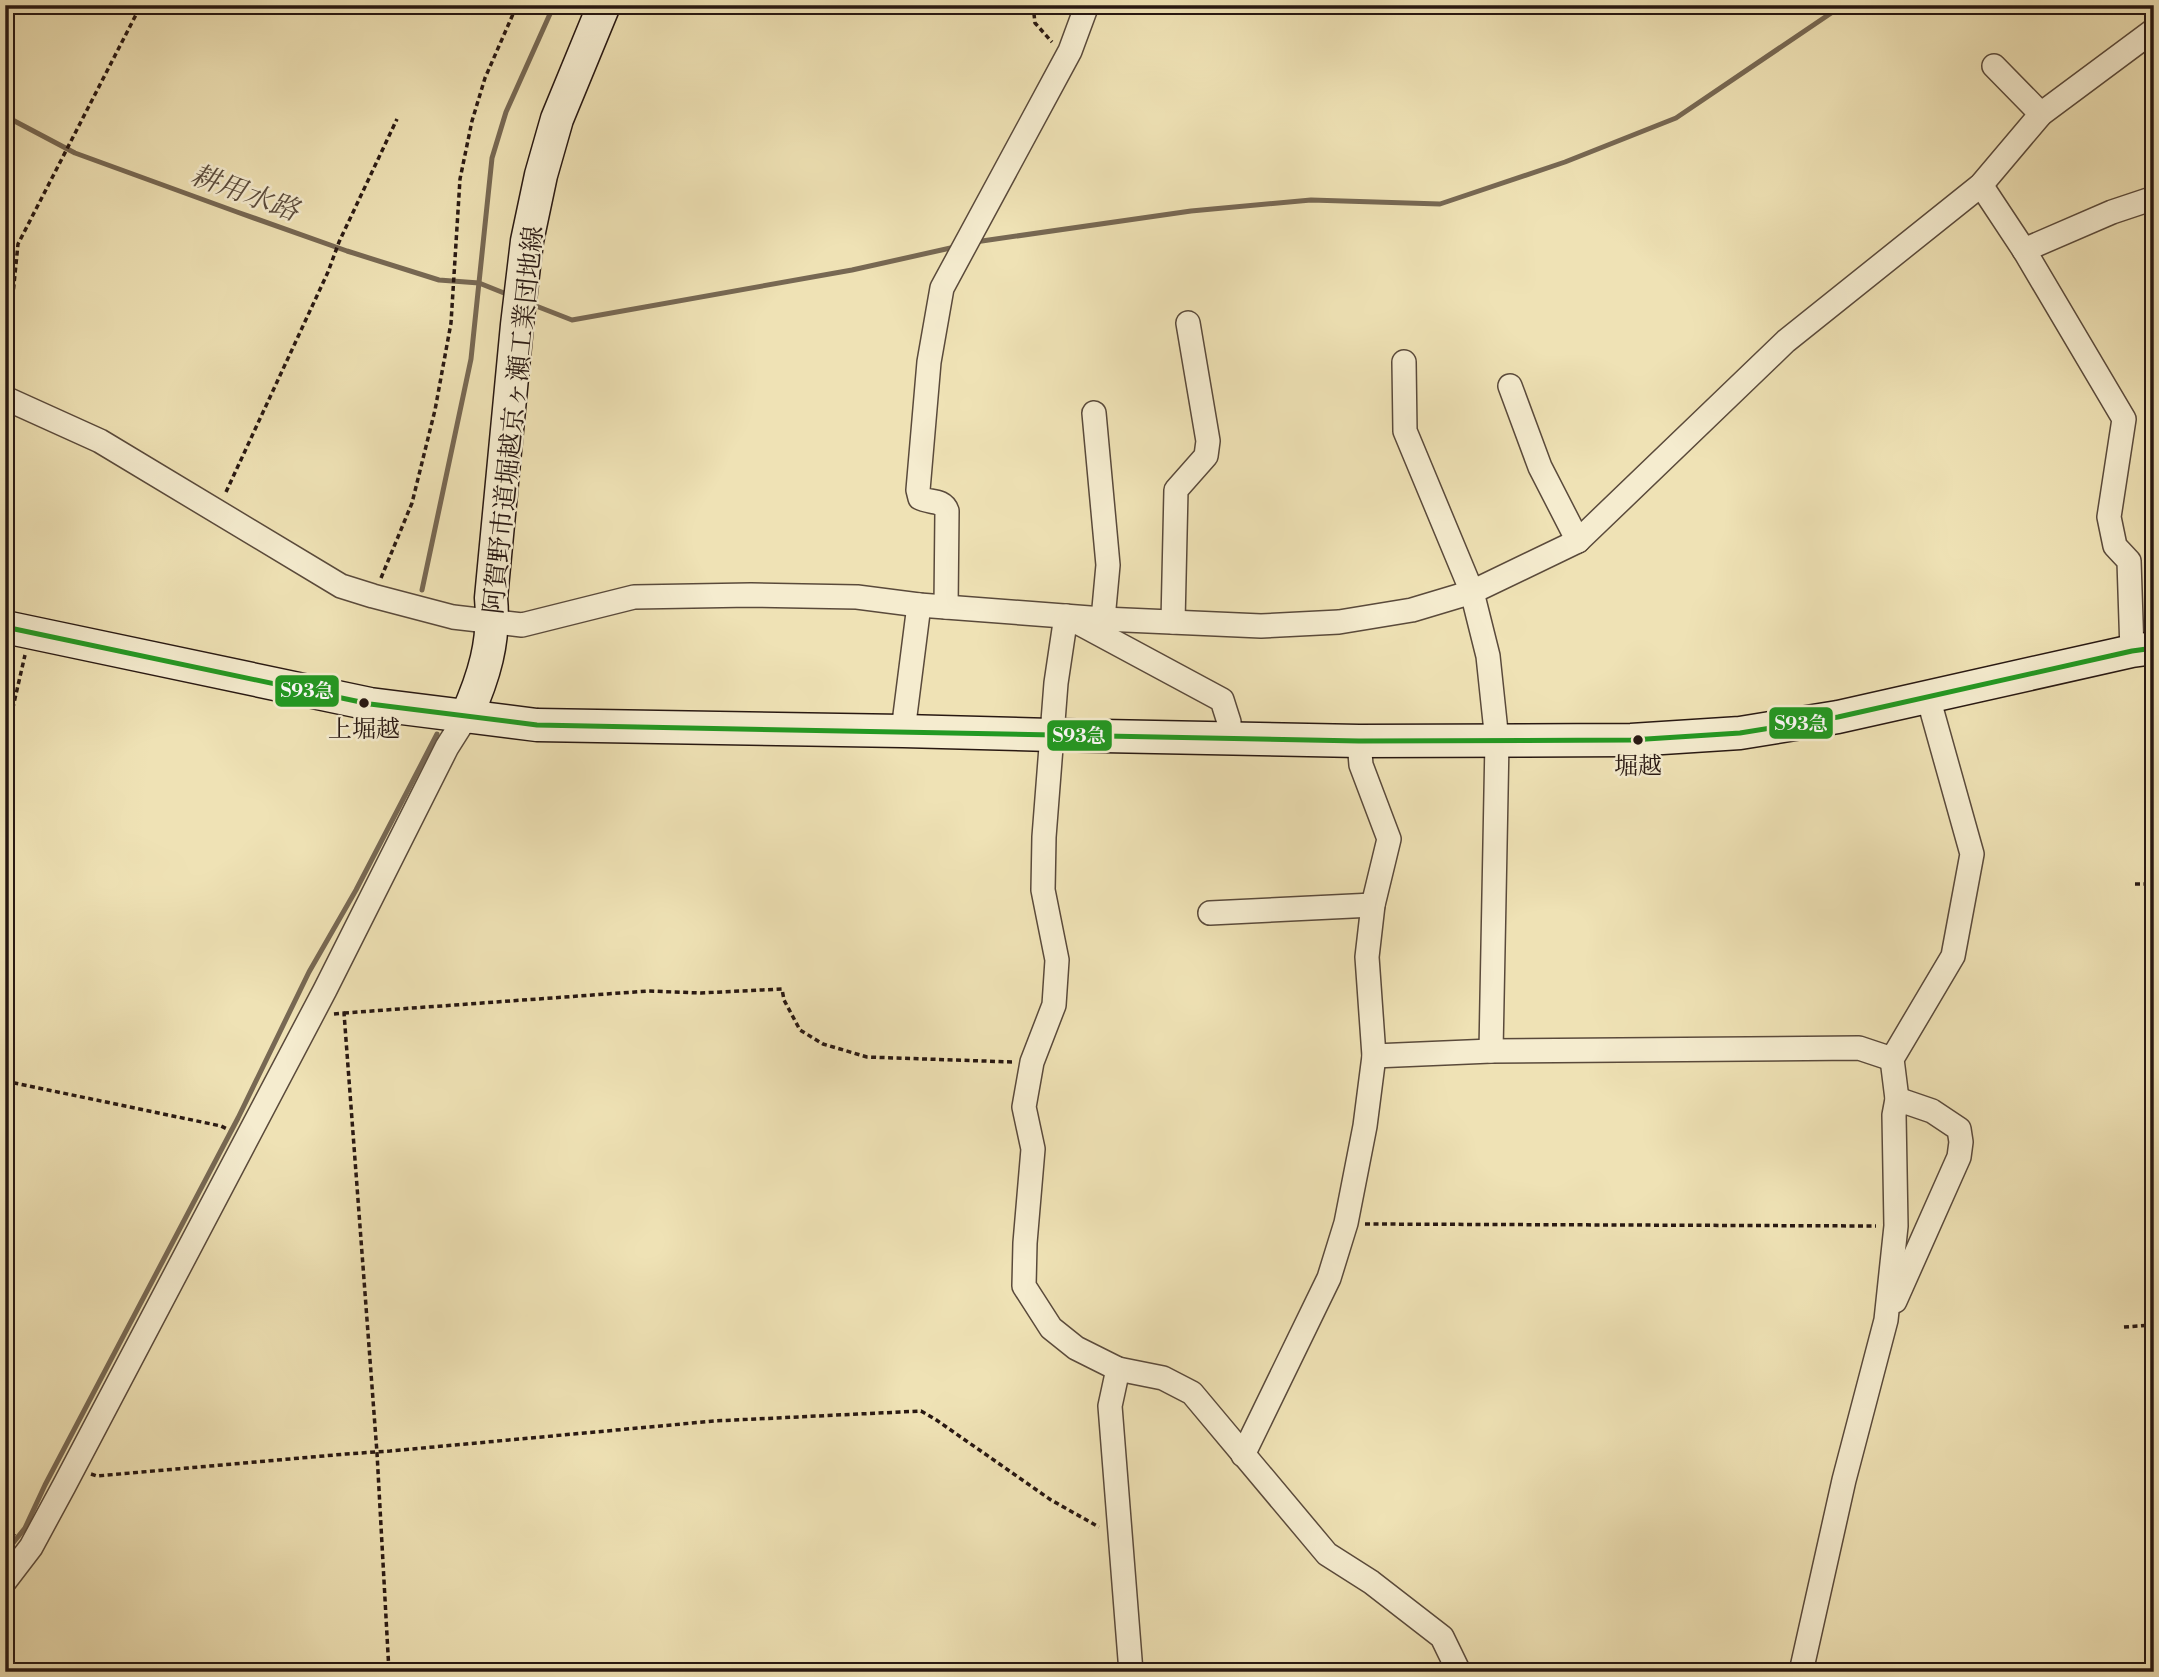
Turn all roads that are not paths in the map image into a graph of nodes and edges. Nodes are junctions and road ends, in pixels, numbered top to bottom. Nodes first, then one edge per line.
1 (604, 5) edge
2 (1087, 5) edge
3 (2154, 30) edge
4 (1993, 66) dead end
5 (2041, 114) junction
6 (1981, 185) junction
7 (2154, 198) edge
8 (2024, 250) junction
9 (1188, 323) dead end
10 (1404, 362) dead end
11 (1510, 386) dead end
12 (5, 398) edge
13 (1094, 413) dead end
14 (1578, 541) junction
15 (1472, 592) junction
16 (919, 605) junction
17 (946, 607) junction
18 (1066, 615) junction
19 (1103, 619) junction
20 (1173, 622) junction
21 (493, 623) junction
22 (18, 630) edge
23 (2143, 650) edge
24 (1928, 697) junction
25 (466, 716) junction
26 (903, 731) junction
27 (1051, 736) junction
28 (1228, 738) junction
29 (1359, 741) junction
30 (1497, 741) junction
31 (1373, 905) junction
32 (1210, 913) dead end
33 (1491, 1051) junction
34 (1374, 1056) junction
35 (1892, 1059) junction
36 (1897, 1099) junction
37 (1886, 1320) junction
38 (1118, 1369) junction
39 (1243, 1455) junction
40 (5, 1581) edge
41 (1131, 1672) edge
42 (1459, 1672) edge
43 (1801, 1672) edge

1 - 21 main road, 阿賀野市道堀越京ヶ瀬工業団地線
2 - 17 street
3 - 5 street
4 - 5 street
5 - 6 street
6 - 8 street
6 - 14 street
7 - 8 street
8 - 23 street
9 - 20 street
10 - 15 street
11 - 14 street
12 - 21 street
13 - 19 street
14 - 15 street
15 - 20 street
15 - 30 street
16 - 17 street
16 - 21 street
16 - 26 street
17 - 18 street
18 - 19 street
18 - 27 street
18 - 28 street
19 - 20 street
21 - 25 main road, 阿賀野市道堀越京ヶ瀬工業団地線
22 - 25 main road
23 - 24 main road
24 - 30 main road
24 - 35 street
25 - 26 main road
25 - 40 street
26 - 27 main road
27 - 28 main road
27 - 38 street
28 - 29 main road
29 - 30 main road
29 - 31 street
30 - 33 street
31 - 32 street
31 - 34 street
33 - 34 street
33 - 35 street
34 - 39 street
35 - 36 street
36 - 37 street
36 - 37 street
37 - 43 street
38 - 39 street
38 - 41 street
39 - 42 street

